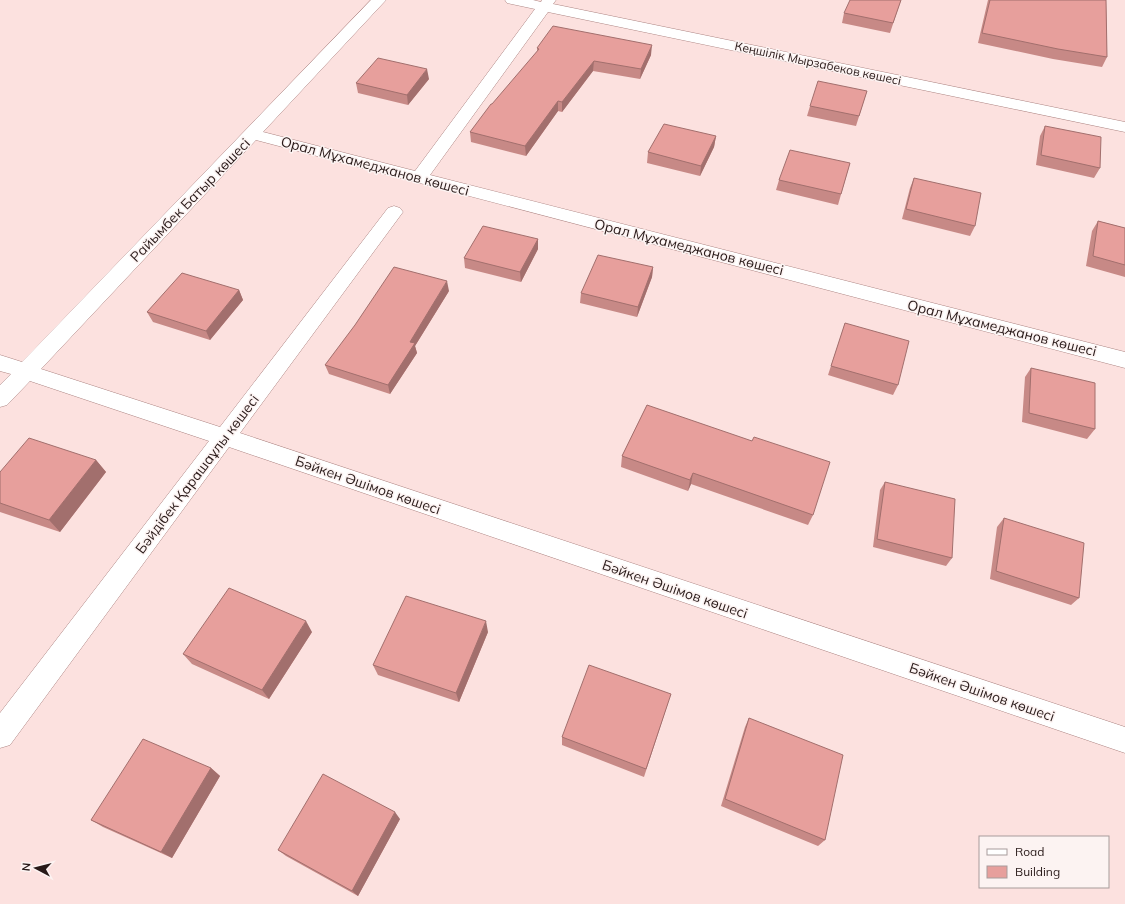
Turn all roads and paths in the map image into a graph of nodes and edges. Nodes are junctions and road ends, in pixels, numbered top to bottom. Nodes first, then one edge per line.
1 (379, 0) edge
2 (512, 0) edge
3 (546, 3) edge
4 (1125, 127) edge
5 (252, 134) junction
6 (419, 178) junction
7 (394, 212) dead end
8 (1125, 360) edge
9 (0, 363) edge
10 (27, 371) junction
11 (0, 400) edge
12 (225, 437) junction
13 (0, 735) edge
14 (1125, 740) edge

1 - 5 street, Райымбек Батыр көшесі
2 - 3 street, Кеңшілік Мырзабеков көшесі
3 - 4 street, Кеңшілік Мырзабеков көшесі
3 - 6 street
5 - 6 street, Орал Мұхамеджанов көшесі
5 - 10 street, Райымбек Батыр көшесі
6 - 8 street, Орал Мұхамеджанов көшесі
7 - 12 street, Бәйдібек Қарашаұлы көшесі
9 - 10 street, Бәйкен Әшімов көшесі
10 - 11 street, Райымбек Батыр көшесі
10 - 12 street, Бәйкен Әшімов көшесі
12 - 13 street, Бәйдібек Қарашаұлы көшесі
12 - 14 street, Бәйкен Әшімов көшесі

